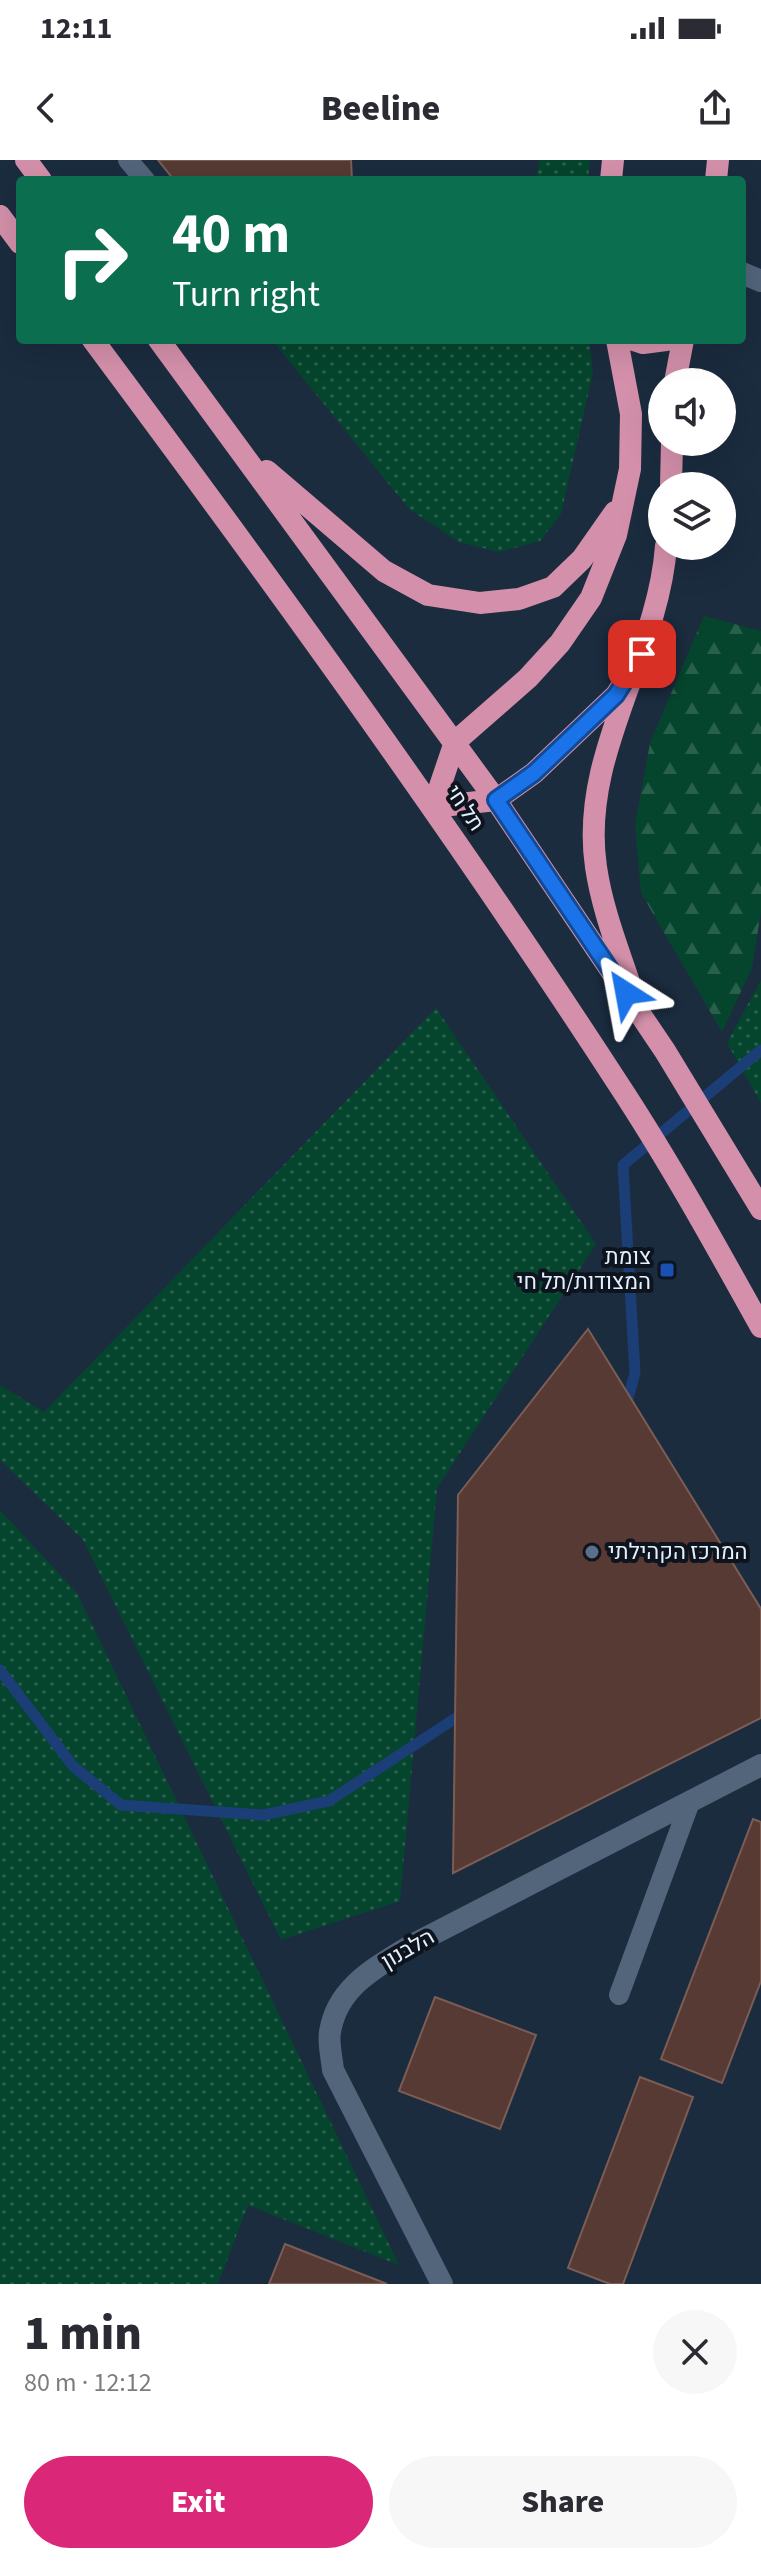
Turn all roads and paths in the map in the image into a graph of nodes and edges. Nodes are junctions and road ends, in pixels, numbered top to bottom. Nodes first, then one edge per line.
1 (128, 160) edge
2 (142, 176) edge
3 (0, 216) edge
4 (16, 238) edge
5 (96, 344) edge
6 (162, 344) edge
7 (618, 344) edge
8 (682, 344) edge
9 (678, 368) edge
10 (237, 445) junction
11 (623, 501) junction
12 (664, 560) edge
13 (642, 654) junction
14 (455, 742) junction
15 (496, 800) junction
16 (433, 807) junction
17 (640, 1013) junction
18 (761, 1209) edge
19 (761, 1327) edge
20 (761, 1765) edge
21 (690, 1802) junction
22 (619, 1995) dead end
23 (442, 2284) edge

1 - 2 lane
3 - 4 highway
5 - 16 highway, תל חי
6 - 10 highway, תל חי
7 - 11 highway
8 - 9 highway
10 - 11 highway
10 - 14 highway, תל חי
11 - 14 highway
12 - 13 highway
13 - 15 highway
13 - 17 highway
14 - 15 highway, תל חי
14 - 16 highway
15 - 16 highway
15 - 17 highway, תל חי
16 - 19 highway, תל חי
17 - 18 highway, תל חי
20 - 21 street, הלבנון
21 - 22 lane
21 - 23 street, הלבנון

